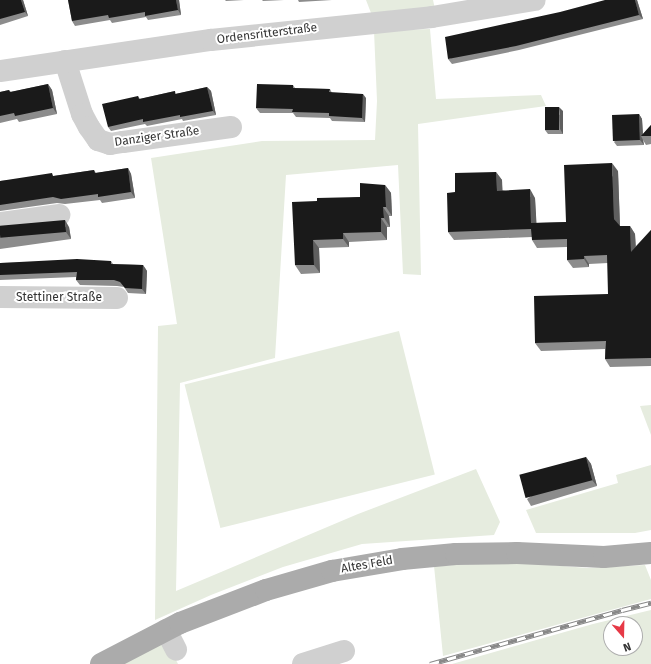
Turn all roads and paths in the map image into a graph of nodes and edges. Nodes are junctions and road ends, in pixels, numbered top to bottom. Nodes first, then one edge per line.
1 (535, 0) edge
2 (65, 61) junction
3 (0, 71) edge
4 (231, 127) dead end
5 (60, 215) dead end
6 (0, 223) edge
7 (0, 297) edge
8 (117, 298) dead end
9 (651, 552) edge
10 (166, 630) junction
11 (176, 650) dead end
12 (344, 651) dead end
13 (100, 664) edge
14 (303, 664) edge

1 - 2 street, Ordensritterstraße
2 - 3 street, Ordensritterstraße
2 - 4 street, Danziger Straße
5 - 6 street
7 - 8 street, Stettiner Straße
9 - 10 main road, Altes Feld
10 - 11 street
10 - 13 main road, Altes Feld
12 - 14 street

